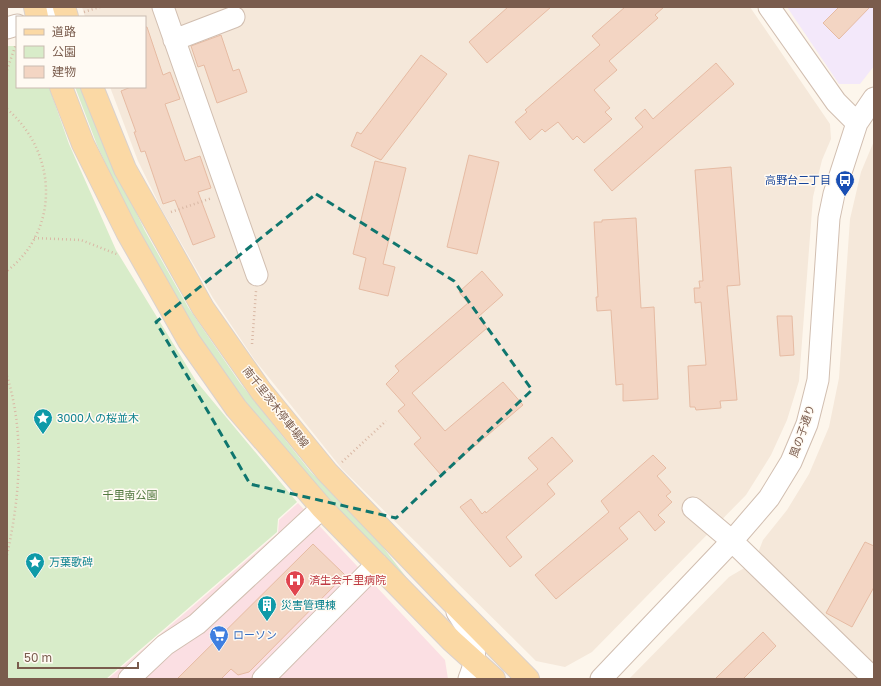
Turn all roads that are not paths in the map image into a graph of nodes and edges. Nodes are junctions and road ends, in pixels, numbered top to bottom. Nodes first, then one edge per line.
1 (163, 7) edge
2 (769, 7) edge
3 (68, 12) edge
4 (49, 16) edge
5 (234, 17) dead end
6 (174, 40) junction
7 (61, 88) edge
8 (92, 88) edge
9 (874, 98) edge
10 (857, 123) junction
11 (257, 275) road end
12 (322, 508) junction
13 (693, 508) dead end
14 (732, 541) junction
15 (377, 564) junction
16 (444, 594) junction
17 (469, 673) edge
18 (129, 679) edge
19 (263, 679) edge
20 (494, 679) edge
21 (528, 679) edge
22 (601, 679) edge
23 (874, 679) edge

1 - 6 street
2 - 10 street
3 - 4 street
5 - 6 street
6 - 11 street
7 - 12 main road
8 - 16 main road, 南千里茨木停車場線
9 - 10 street, 風の子通り
10 - 14 street, 風の子通り
12 - 15 main road
12 - 18 street
13 - 14 street
14 - 22 street, 風の子通り
14 - 23 street
15 - 17 main road
15 - 19 street
16 - 17 street
16 - 21 main road, 南千里茨木停車場線
17 - 20 main road

